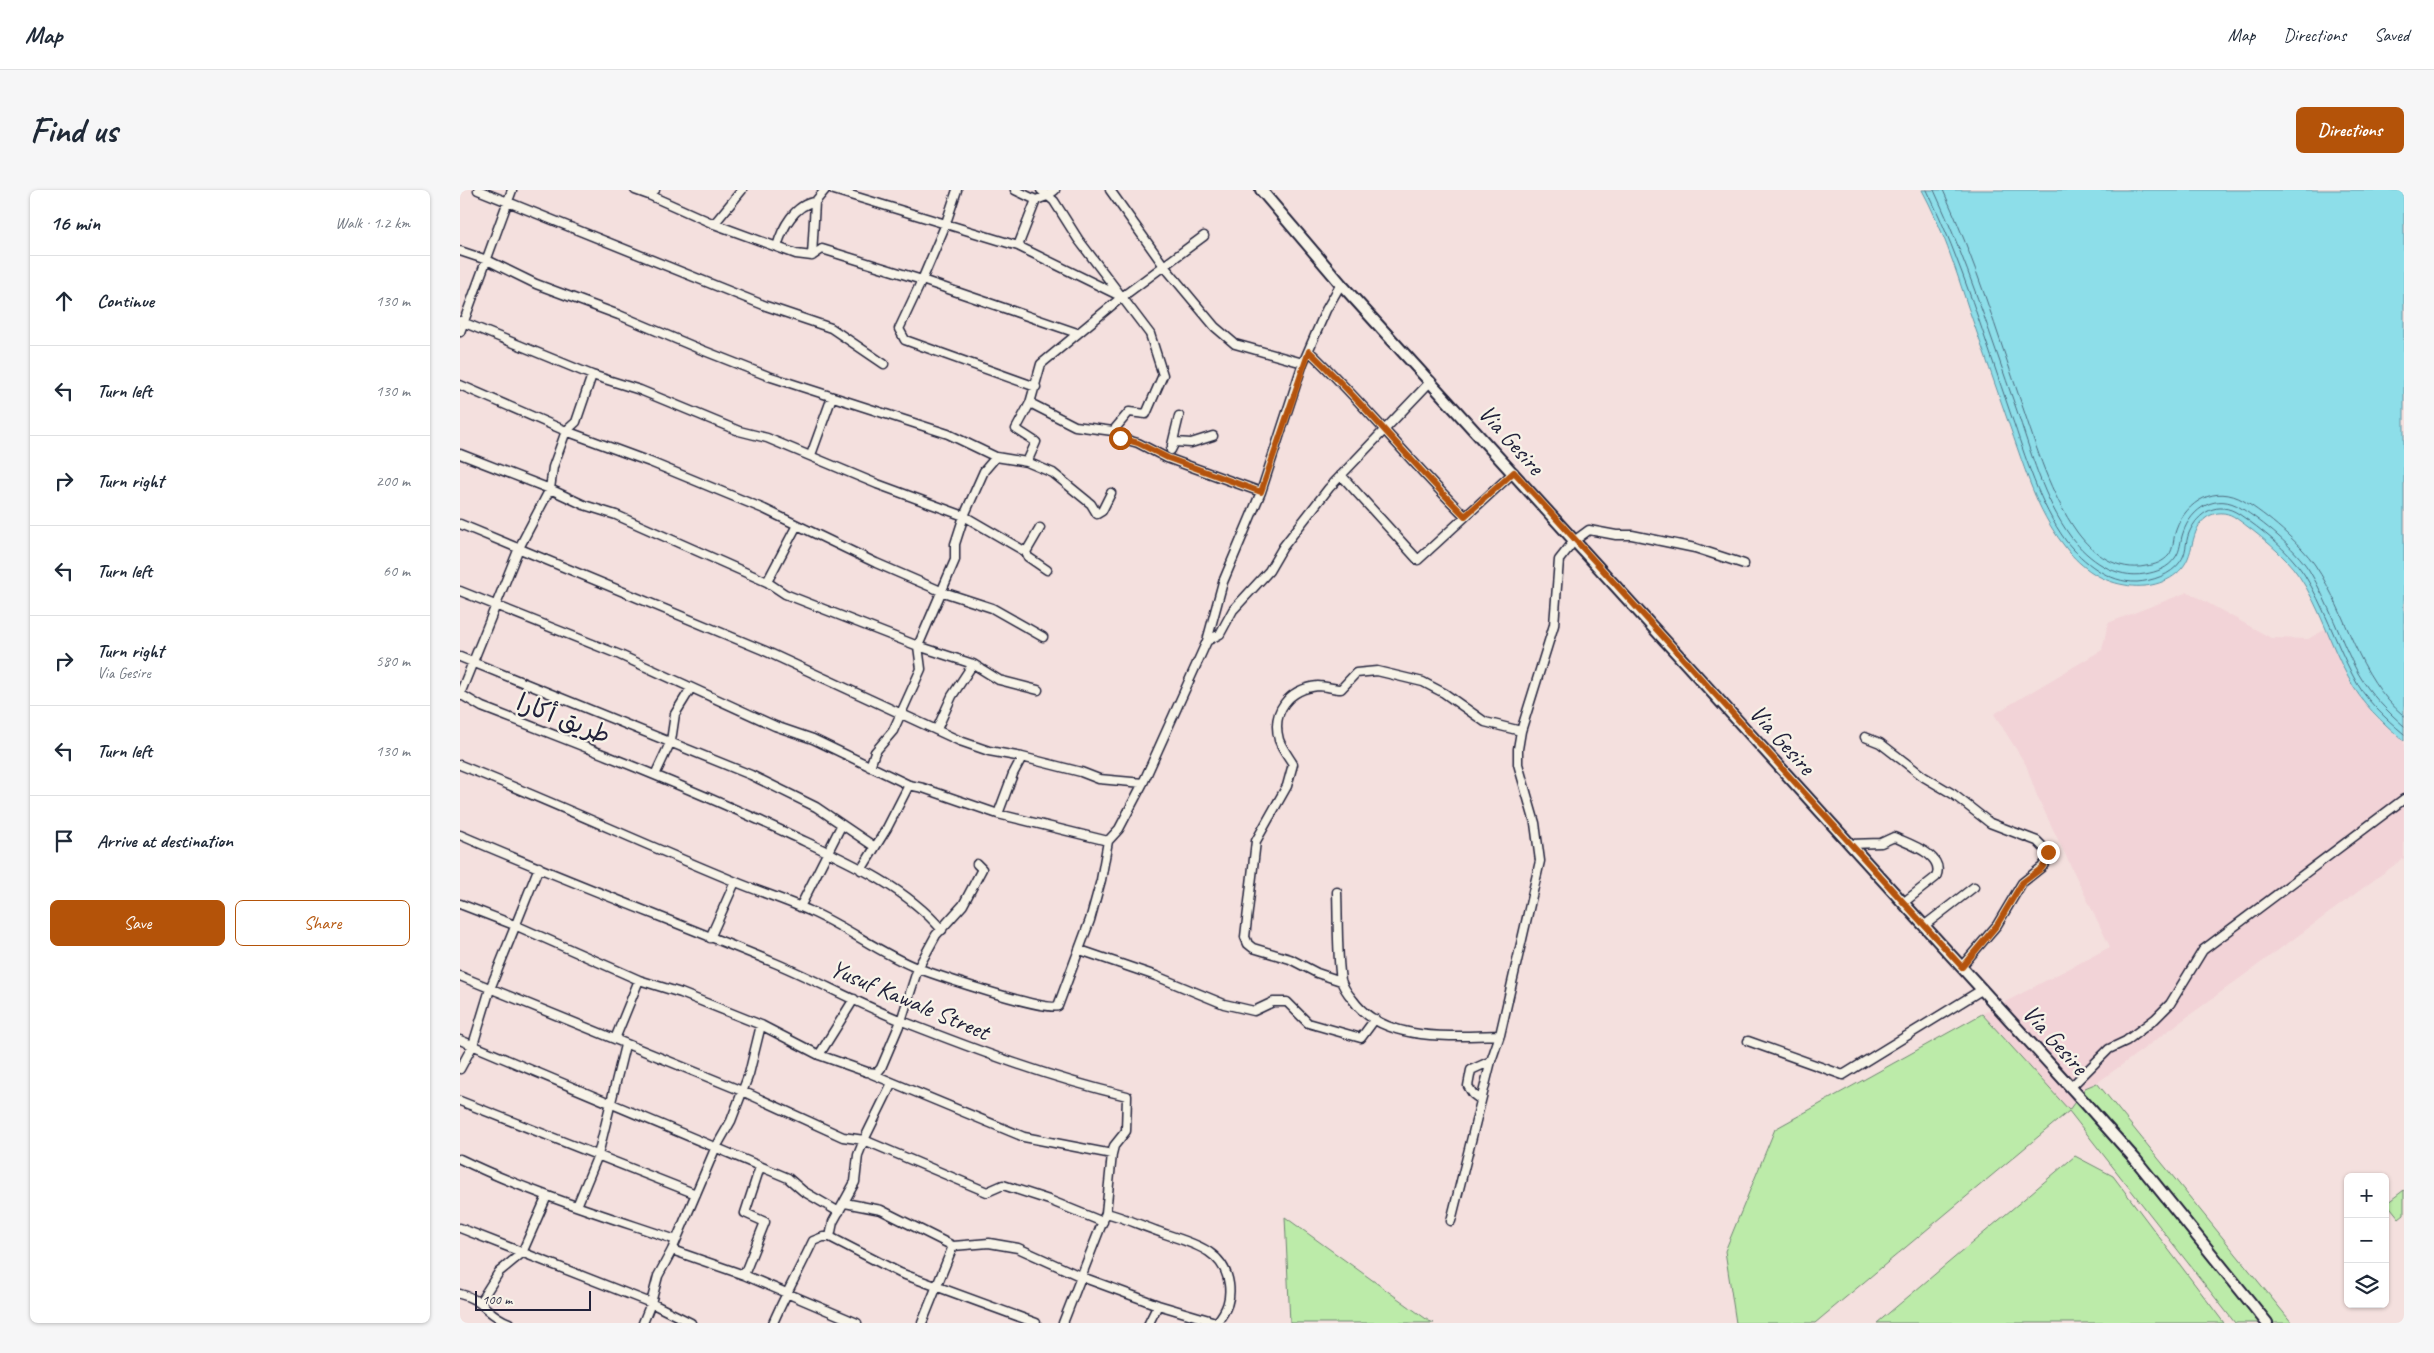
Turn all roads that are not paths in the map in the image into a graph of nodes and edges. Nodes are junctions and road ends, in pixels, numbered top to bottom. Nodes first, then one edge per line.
1 (478, 190) edge
2 (512, 190) edge
3 (635, 190) edge
4 (742, 190) edge
5 (825, 190) edge
6 (834, 190) edge
7 (956, 190) edge
8 (1015, 190) edge
9 (1055, 190) edge
10 (1110, 190) edge
11 (1261, 190) edge
12 (652, 193) edge
13 (1044, 193) edge
14 (1036, 200) junction
15 (508, 202) junction
16 (816, 202) junction
17 (714, 224) junction
18 (945, 226) junction
19 (1204, 236) dead end
20 (1018, 246) junction
21 (777, 247) junction
22 (460, 251) edge
23 (812, 256) junction
24 (487, 260) junction
25 (1164, 266) junction
26 (922, 280) junction
27 (1341, 284) junction
28 (1122, 297) junction
29 (462, 321) edge
30 (460, 332) edge
31 (1077, 333) junction
32 (1309, 351) junction
33 (1304, 363) junction
34 (884, 364) dead end
35 (592, 375) junction
36 (1431, 382) junction
37 (460, 385) edge
38 (1036, 387) junction
39 (832, 397) junction
40 (1030, 403) junction
41 (1179, 416) dead end
42 (1384, 430) junction
43 (566, 431) junction
44 (1113, 431) junction
45 (1213, 436) dead end
46 (1171, 450) junction
47 (460, 454) edge
48 (811, 455) junction
49 (996, 457) junction
50 (1168, 458) junction
51 (1026, 462) junction
52 (1514, 472) junction
53 (1341, 475) junction
54 (550, 489) junction
55 (1261, 492) junction
56 (1111, 493) dead end
57 (964, 516) junction
58 (1465, 516) junction
59 (460, 524) edge
60 (798, 525) junction
61 (1040, 528) dead end
62 (1574, 541) junction
63 (519, 548) junction
64 (1026, 552) junction
65 (1744, 564) dead end
66 (1047, 570) dead end
67 (766, 582) junction
68 (460, 592) edge
69 (943, 592) junction
70 (496, 607) junction
71 (1043, 637) dead end
72 (1207, 641) junction
73 (918, 646) junction
74 (460, 656) edge
75 (474, 661) junction
76 (973, 664) junction
77 (691, 688) junction
78 (1038, 690) dead end
79 (460, 694) edge
80 (899, 713) junction
81 (937, 729) junction
82 (1521, 731) junction
83 (1865, 737) dead end
84 (672, 741) junction
85 (1022, 756) junction
86 (460, 764) edge
87 (870, 767) junction
88 (655, 775) junction
89 (1144, 783) junction
90 (909, 785) junction
91 (2404, 799) edge
92 (998, 814) junction
93 (841, 826) junction
94 (460, 835) edge
95 (1108, 841) junction
96 (1850, 844) junction
97 (875, 847) junction
98 (828, 852) junction
99 (977, 864) dead end
100 (539, 867) junction
101 (861, 870) junction
102 (735, 882) junction
103 (1974, 887) dead end
104 (1337, 892) dead end
105 (1903, 903) junction
106 (460, 904) edge
107 (800, 907) junction
108 (1925, 925) junction
109 (517, 926) junction
110 (942, 930) junction
111 (710, 938) junction
112 (1080, 950) junction
113 (1962, 967) junction
114 (918, 968) junction
115 (460, 976) edge
116 (639, 980) junction
117 (1342, 981) junction
118 (1983, 989) junction
119 (490, 990) junction
120 (854, 999) junction
121 (1375, 1019) junction
122 (901, 1021) junction
123 (761, 1025) junction
124 (1500, 1035) junction
125 (615, 1039) junction
126 (460, 1040) edge
127 (1748, 1041) dead end
128 (625, 1044) junction
129 (473, 1045) junction
130 (819, 1055) junction
131 (1491, 1061) junction
132 (460, 1068) edge
133 (867, 1072) junction
134 (892, 1083) junction
135 (2071, 1087) junction
136 (742, 1091) junction
137 (1481, 1100) junction
138 (460, 1101) edge
139 (612, 1103) junction
140 (864, 1140) junction
141 (715, 1149) junction
142 (598, 1154) junction
143 (1112, 1154) junction
144 (460, 1158) edge
145 (760, 1167) junction
146 (696, 1194) junction
147 (547, 1196) junction
148 (845, 1202) junction
149 (577, 1206) junction
150 (839, 1212) junction
151 (1106, 1213) junction
152 (1451, 1221) dead end
153 (1103, 1222) junction
154 (460, 1228) edge
155 (830, 1237) junction
156 (676, 1240) junction
157 (953, 1246) junction
158 (672, 1250) junction
159 (522, 1253) junction
160 (744, 1274) junction
161 (1082, 1277) junction
162 (936, 1287) junction
163 (787, 1292) junction
164 (460, 1294) edge
165 (480, 1302) junction
166 (651, 1303) junction
167 (1158, 1305) junction
168 (493, 1320) edge
169 (509, 1323) edge
170 (643, 1323) edge
171 (691, 1323) edge
172 (773, 1323) edge
173 (857, 1323) edge
174 (922, 1323) edge
175 (1036, 1323) edge
176 (1063, 1323) edge
177 (1149, 1323) edge
178 (1218, 1323) edge
179 (2267, 1323) edge

1 - 15 street
2 - 15 street
3 - 12 street
4 - 17 street
5 - 16 street
6 - 18 street
7 - 18 street
8 - 14 street
9 - 13 street
10 - 25 street
11 - 27 main road, Via Gesire
12 - 17 street
13 - 14 street
13 - 28 street
14 - 20 street
15 - 24 street
15 - 34 street
16 - 21 street
16 - 23 street
17 - 21 street
18 - 20 street
18 - 26 street
19 - 25 street
20 - 28 street
21 - 23 street
22 - 24 street
23 - 26 street
24 - 29 street
24 - 39 street
25 - 28 street
25 - 33 street
26 - 31 street
26 - 38 street
27 - 32 street
27 - 36 main road, Via Gesire
28 - 31 street
28 - 44 street
29 - 30 street
29 - 35 street
31 - 38 street
32 - 33 street
32 - 42 street
33 - 55 street
35 - 43 street
35 - 48 street
36 - 42 street
36 - 52 main road, Via Gesire
37 - 43 street
38 - 40 street
39 - 48 street
39 - 49 street
40 - 44 street
40 - 51 street
41 - 46 street
42 - 53 street
42 - 58 street
43 - 54 street
43 - 60 street
44 - 50 street
45 - 46 street
46 - 50 street
47 - 54 street
48 - 57 street
49 - 51 street
49 - 57 street
50 - 55 street
51 - 56 street
52 - 58 street
52 - 62 main road, Via Gesire
53 - 58 street
53 - 72 street
54 - 63 street
54 - 67 street
55 - 72 street
57 - 64 street
57 - 69 street
59 - 63 street
60 - 67 street
60 - 69 street
61 - 64 street
62 - 65 street
62 - 82 street
62 - 96 main road, Via Gesire
63 - 70 street
63 - 80 street
64 - 66 street
67 - 73 street
68 - 70 street
69 - 71 street
69 - 73 street
70 - 75 street
70 - 77 street
72 - 89 street
73 - 76 street
73 - 80 street
74 - 75 street
75 - 79 street
75 - 84 street
76 - 78 street
76 - 81 street
77 - 84 street
77 - 87 street
79 - 88 street, طريق أكارا
80 - 81 street
80 - 87 street
81 - 85 street
82 - 117 street
82 - 124 street
83 - 113 street
84 - 88 street
84 - 93 street
85 - 89 street
85 - 92 street
86 - 102 street
87 - 90 street
88 - 98 street, طريق أكارا
89 - 95 street
90 - 92 street
90 - 97 street
91 - 135 street
92 - 95 street
93 - 97 street
93 - 98 street
94 - 100 street, Yusuf Kawale Street
95 - 112 street
96 - 105 main road, Via Gesire
96 - 105 street
97 - 101 street
98 - 101 street, طريق أكارا
98 - 107 street
99 - 110 street
100 - 109 street
100 - 111 street, Yusuf Kawale Street
101 - 110 street, طريق أكارا
102 - 107 street
102 - 111 street
103 - 108 street
104 - 117 street
105 - 108 main road, Via Gesire
106 - 109 street
107 - 114 street
108 - 113 main road, Via Gesire
109 - 116 street
109 - 119 street
110 - 114 street
111 - 120 street, Yusuf Kawale Street
112 - 114 street
112 - 121 street
113 - 118 main road, Via Gesire
114 - 122 street
115 - 119 street
116 - 123 street
116 - 125 street
117 - 121 street
118 - 127 street
118 - 135 main road, Via Gesire
119 - 125 street
119 - 129 street
120 - 122 street, Yusuf Kawale Street
120 - 130 street
121 - 124 street
122 - 133 street
122 - 143 street, Yusuf Kawale Street
123 - 130 street
123 - 136 street
124 - 131 street
125 - 128 street
126 - 129 street
128 - 136 street
128 - 139 street
129 - 132 street
129 - 139 street
130 - 133 street
131 - 137 street
131 - 137 street
133 - 134 street
134 - 140 street
134 - 143 street
135 - 179 main road, Via Gesire
136 - 140 street
136 - 141 street
137 - 152 street
138 - 142 street
139 - 141 street
139 - 142 street
140 - 148 street
140 - 153 street
141 - 145 street
141 - 146 street
142 - 146 street
142 - 149 street
143 - 151 street, Yusuf Kawale Street
144 - 147 street
145 - 150 street
145 - 160 street
146 - 156 street
147 - 149 street
147 - 159 street
148 - 150 street
148 - 157 street
149 - 156 street
150 - 155 street
151 - 153 street, Yusuf Kawale Street
151 - 178 street
153 - 161 street, Yusuf Kawale Street
154 - 159 street
155 - 162 street
155 - 163 street
156 - 158 street
157 - 161 street
157 - 162 street
158 - 160 street
158 - 166 street
159 - 165 street
159 - 166 street
160 - 163 street
161 - 167 street
161 - 176 street, Yusuf Kawale Street
162 - 174 street
162 - 175 street
163 - 172 street
163 - 173 street
164 - 165 street
165 - 168 street
166 - 170 street
166 - 171 street
167 - 177 street
167 - 178 street
168 - 169 street

